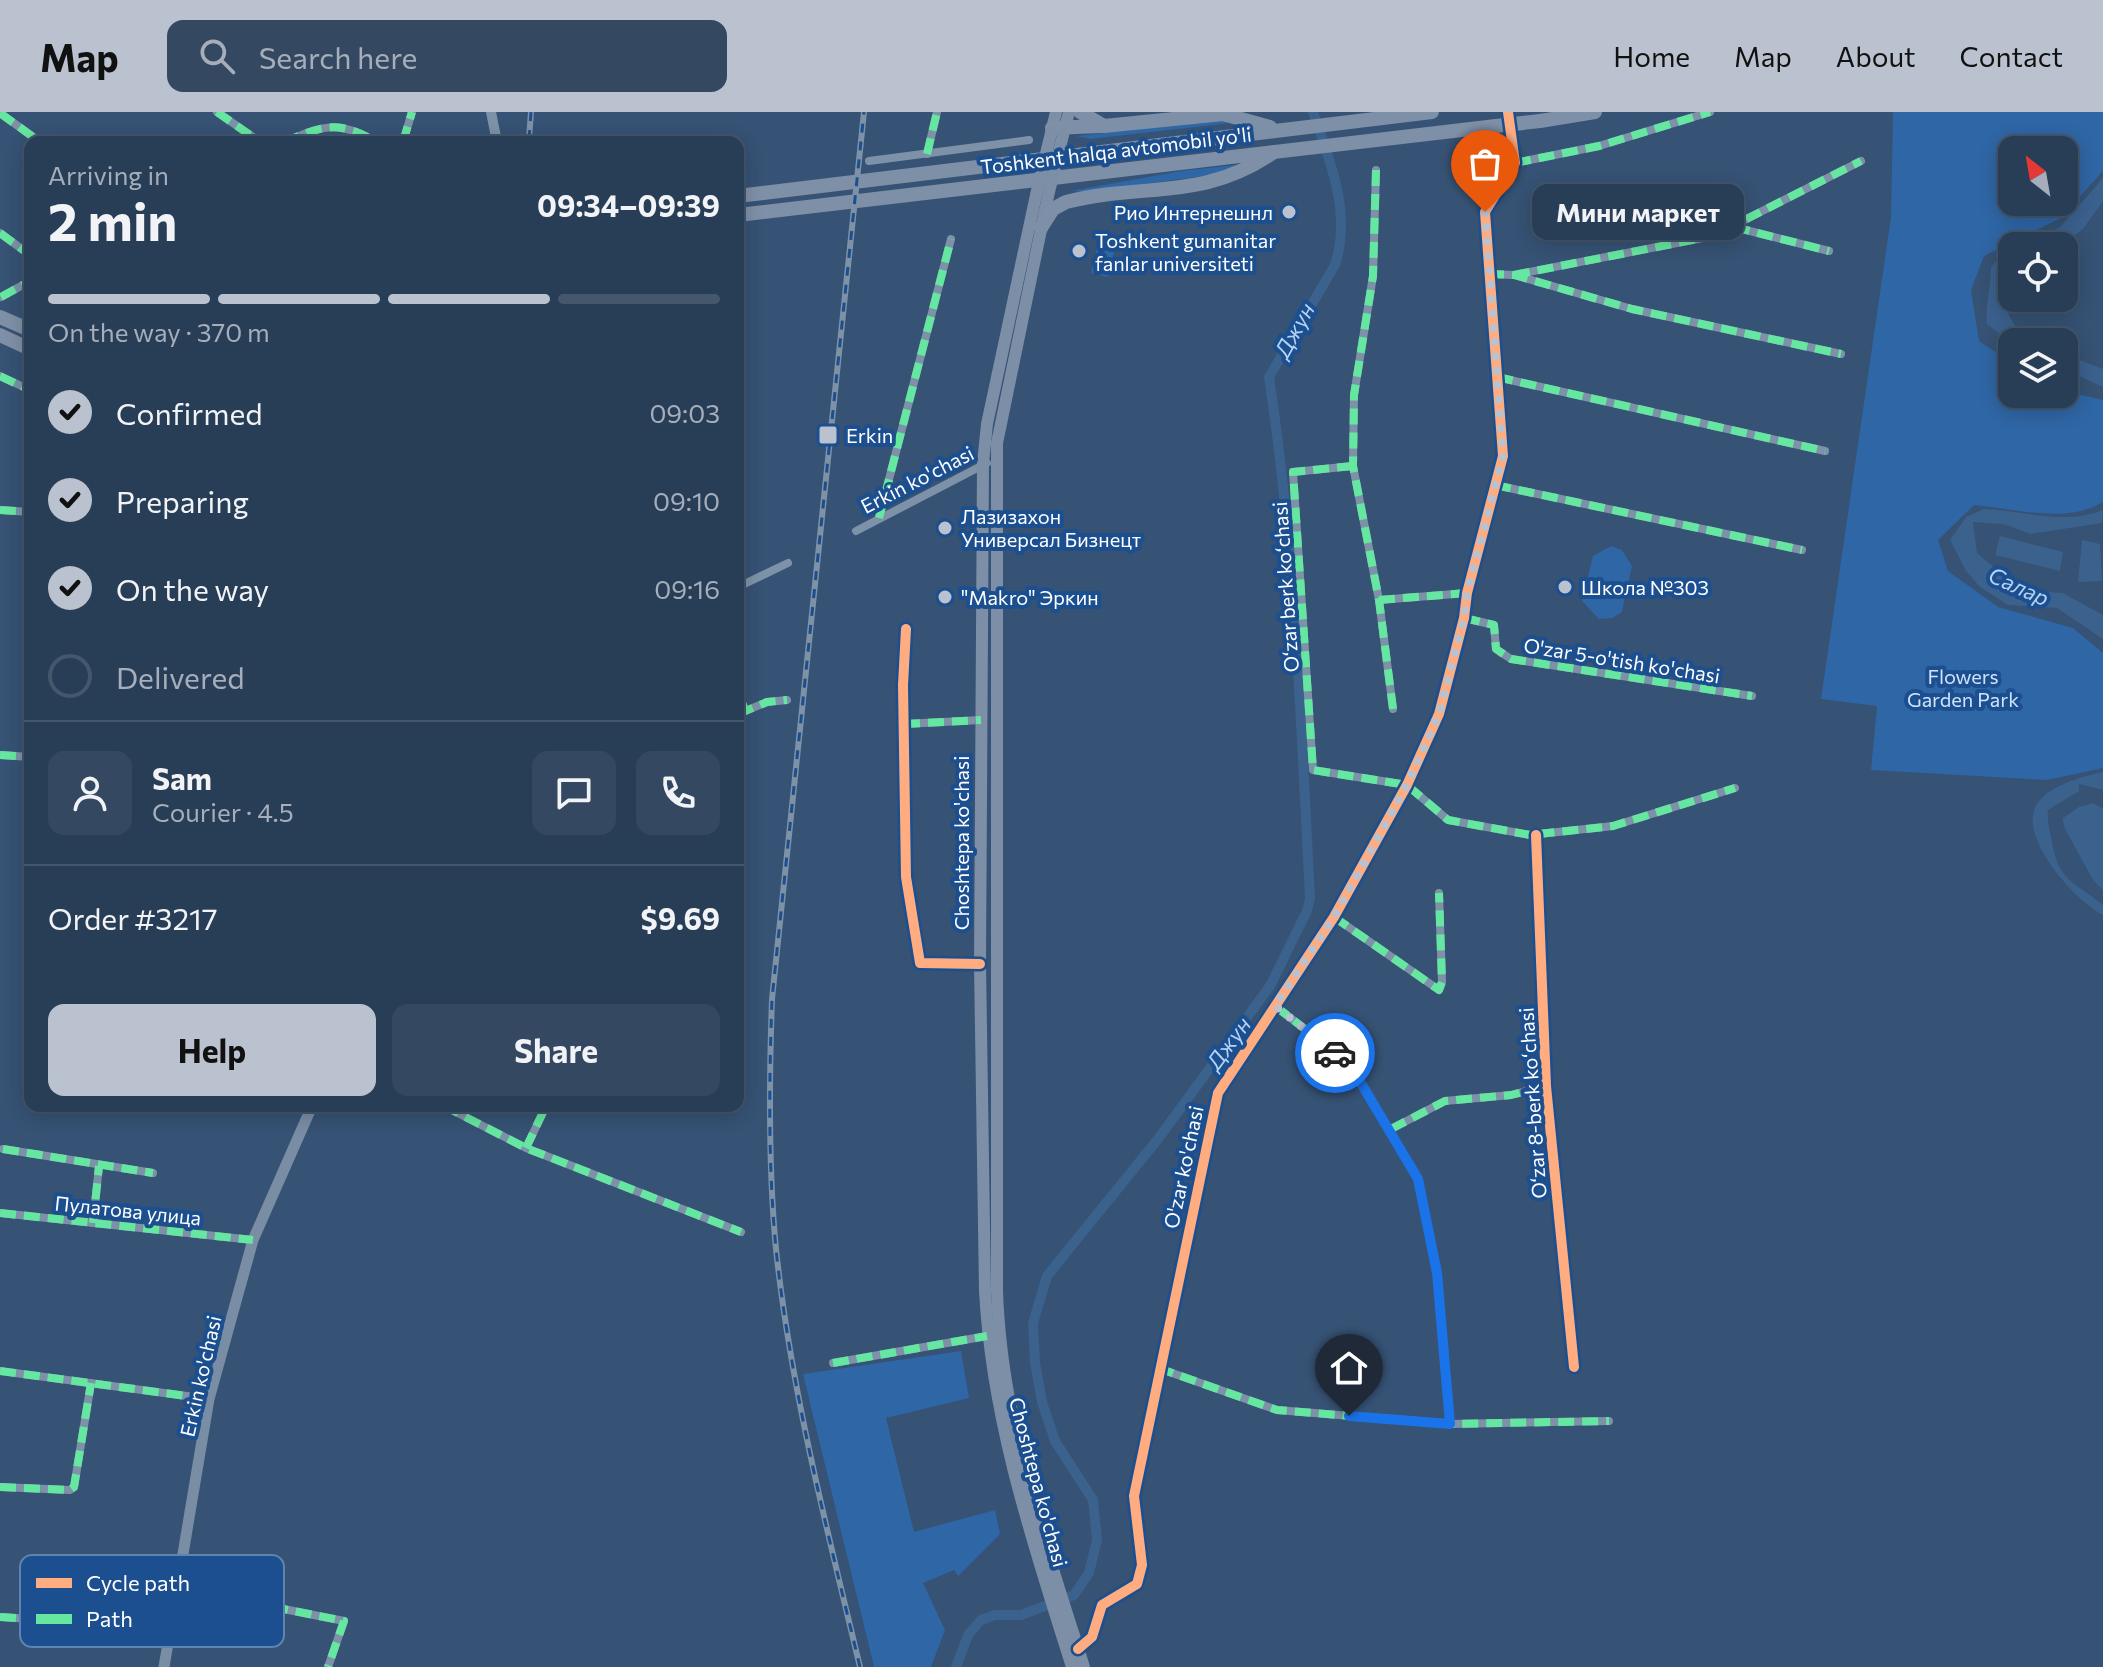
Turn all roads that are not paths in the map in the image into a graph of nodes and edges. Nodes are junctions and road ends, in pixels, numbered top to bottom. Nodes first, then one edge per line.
1 (217, 112) edge
2 (412, 112) edge
3 (491, 112) edge
4 (937, 112) edge
5 (1056, 112) edge
6 (1069, 112) edge
7 (1080, 112) edge
8 (1432, 112) edge
9 (1508, 112) edge
10 (1595, 112) edge
11 (1710, 112) edge
12 (0, 113) edge
13 (1104, 126) junction
14 (1275, 129) junction
15 (309, 131) junction
16 (1058, 131) junction
17 (32, 136) edge
18 (251, 136) edge
19 (298, 136) edge
20 (310, 136) edge
21 (366, 136) edge
22 (405, 136) edge
23 (496, 136) edge
24 (1029, 140) dead end
25 (1277, 151) junction
26 (927, 154) junction
27 (869, 161) dead end
28 (1861, 161) dead end
29 (1515, 163) junction
30 (1376, 170) dead end
31 (744, 195) edge
32 (1042, 196) junction
33 (744, 214) edge
34 (1734, 227) junction
35 (1041, 228) junction
36 (0, 233) edge
37 (951, 239) dead end
38 (24, 251) edge
39 (1829, 251) dead end
40 (1488, 274) junction
41 (1514, 275) junction
42 (24, 284) edge
43 (1, 297) edge
44 (0, 317) edge
45 (24, 327) edge
46 (0, 335) edge
47 (24, 346) edge
48 (1841, 354) dead end
49 (0, 376) edge
50 (1497, 377) junction
51 (24, 387) edge
52 (1825, 451) dead end
53 (990, 463) junction
54 (1353, 466) junction
55 (1495, 485) junction
56 (0, 510) edge
57 (24, 512) edge
58 (879, 518) junction
59 (856, 531) dead end
60 (1802, 550) dead end
61 (788, 563) dead end
62 (744, 584) edge
63 (1467, 593) junction
64 (1379, 600) junction
65 (1464, 618) junction
66 (906, 629) dead end
67 (1752, 696) dead end
68 (787, 700) dead end
69 (1393, 709) dead end
70 (744, 711) edge
71 (981, 720) junction
72 (904, 724) junction
73 (0, 755) edge
74 (24, 757) edge
75 (1407, 785) junction
76 (1735, 788) dead end
77 (1536, 835) junction
78 (988, 886) junction
79 (1439, 893) dead end
80 (1334, 917) junction
81 (980, 964) junction
82 (1275, 1006) junction
83 (1546, 1086) junction
84 (309, 1112) edge
85 (456, 1112) edge
86 (543, 1112) edge
87 (1391, 1129) junction
88 (526, 1148) junction
89 (3, 1149) dead end
90 (99, 1166) junction
91 (153, 1173) dead end
92 (0, 1213) edge
93 (93, 1223) junction
94 (741, 1232) dead end
95 (253, 1240) junction
96 (987, 1336) junction
97 (833, 1363) dead end
98 (1574, 1367) dead end
99 (1158, 1368) junction
100 (0, 1371) edge
101 (91, 1383) junction
102 (209, 1399) junction
103 (1609, 1421) dead end
104 (1450, 1424) junction
105 (0, 1487) edge
106 (183, 1555) edge
107 (1047, 1568) junction
108 (284, 1609) edge
109 (0, 1617) edge
110 (20, 1618) edge
111 (1068, 1634) junction
112 (168, 1647) edge
113 (1078, 1649) junction
114 (164, 1667) edge
115 (328, 1667) edge
116 (1072, 1667) edge
117 (1084, 1667) edge

1 - 18 street
2 - 22 street
3 - 23 street
4 - 26 street
5 - 16 main road, Choshtepa ko'chasi
6 - 16 main road, Choshtepa ko'chasi
7 - 13 highway
8 - 14 highway, Toshkent halqa avtomobil yo'li
9 - 29 street
10 - 25 highway, Toshkent halqa avtomobil yo'li, bridge
11 - 29 street
12 - 17 street
13 - 14 highway
13 - 16 highway
14 - 31 highway, Toshkent halqa avtomobil yo'li
15 - 19 street
15 - 20 street
15 - 21 street
16 - 32 main road, Choshtepa ko'chasi, bridge
24 - 26 street
25 - 33 highway, Toshkent halqa avtomobil yo'li
25 - 35 highway
26 - 27 street
28 - 34 street
29 - 40 street, O'zar ko'chasi
30 - 54 street
32 - 35 main road, Choshtepa ko'chasi
32 - 53 main road, Choshtepa ko'chasi
34 - 39 street
34 - 41 street
35 - 53 main road, Choshtepa ko'chasi
36 - 38 street
37 - 58 street
40 - 41 street
40 - 50 street, O'zar ko'chasi
41 - 48 street
42 - 43 street
44 - 45 highway
46 - 47 highway
49 - 51 street
50 - 52 street
50 - 55 street, O'zar ko'chasi
53 - 58 street, Erkin ko'chasi
53 - 71 main road, Choshtepa ko'chasi
53 - 78 main road, Choshtepa ko'chasi
54 - 64 street
54 - 75 street, Oʻzar berk koʻchasi
55 - 60 street
55 - 63 street, O'zar ko'chasi
56 - 57 street
58 - 59 street, Erkin ko'chasi
61 - 62 street
63 - 64 street
63 - 65 street, O'zar ko'chasi
64 - 69 street
65 - 67 street, O'zar 5-o'tish ko'chasi
65 - 75 street, O'zar ko'chasi
66 - 72 street
68 - 70 street
71 - 72 street
71 - 78 main road, Choshtepa ko'chasi
72 - 81 street
73 - 74 street
75 - 77 street
75 - 80 street, O'zar ko'chasi
76 - 77 street
77 - 83 street, Oʻzar 8-berk koʻchasi
78 - 81 main road, Choshtepa ko'chasi
78 - 107 main road, Choshtepa ko'chasi
79 - 80 street
80 - 82 street, O'zar ko'chasi
81 - 96 main road, Choshtepa ko'chasi
82 - 87 street
82 - 99 street, O'zar ko'chasi
83 - 87 street
83 - 98 street, Oʻzar 8-berk koʻchasi
84 - 95 main road, Erkin ko'chasi
85 - 88 street
86 - 88 street
87 - 104 street
88 - 94 street
89 - 90 street
90 - 91 street
90 - 93 street
92 - 93 street, Пулатова улица
93 - 95 street, Пулатова улица
95 - 102 main road, Erkin ko'chasi
96 - 97 street
96 - 107 main road, Choshtepa ko'chasi
99 - 104 street
99 - 113 street, O'zar ko'chasi
100 - 101 street
101 - 102 street
101 - 105 street
102 - 106 main road, Erkin ko'chasi
103 - 104 street
107 - 111 main road, Choshtepa ko'chasi
108 - 115 street
109 - 110 street
111 - 113 main road, Choshtepa ko'chasi
111 - 116 main road, Choshtepa ko'chasi
112 - 114 main road, Erkin ko'chasi
113 - 117 main road, Choshtepa ko'chasi

